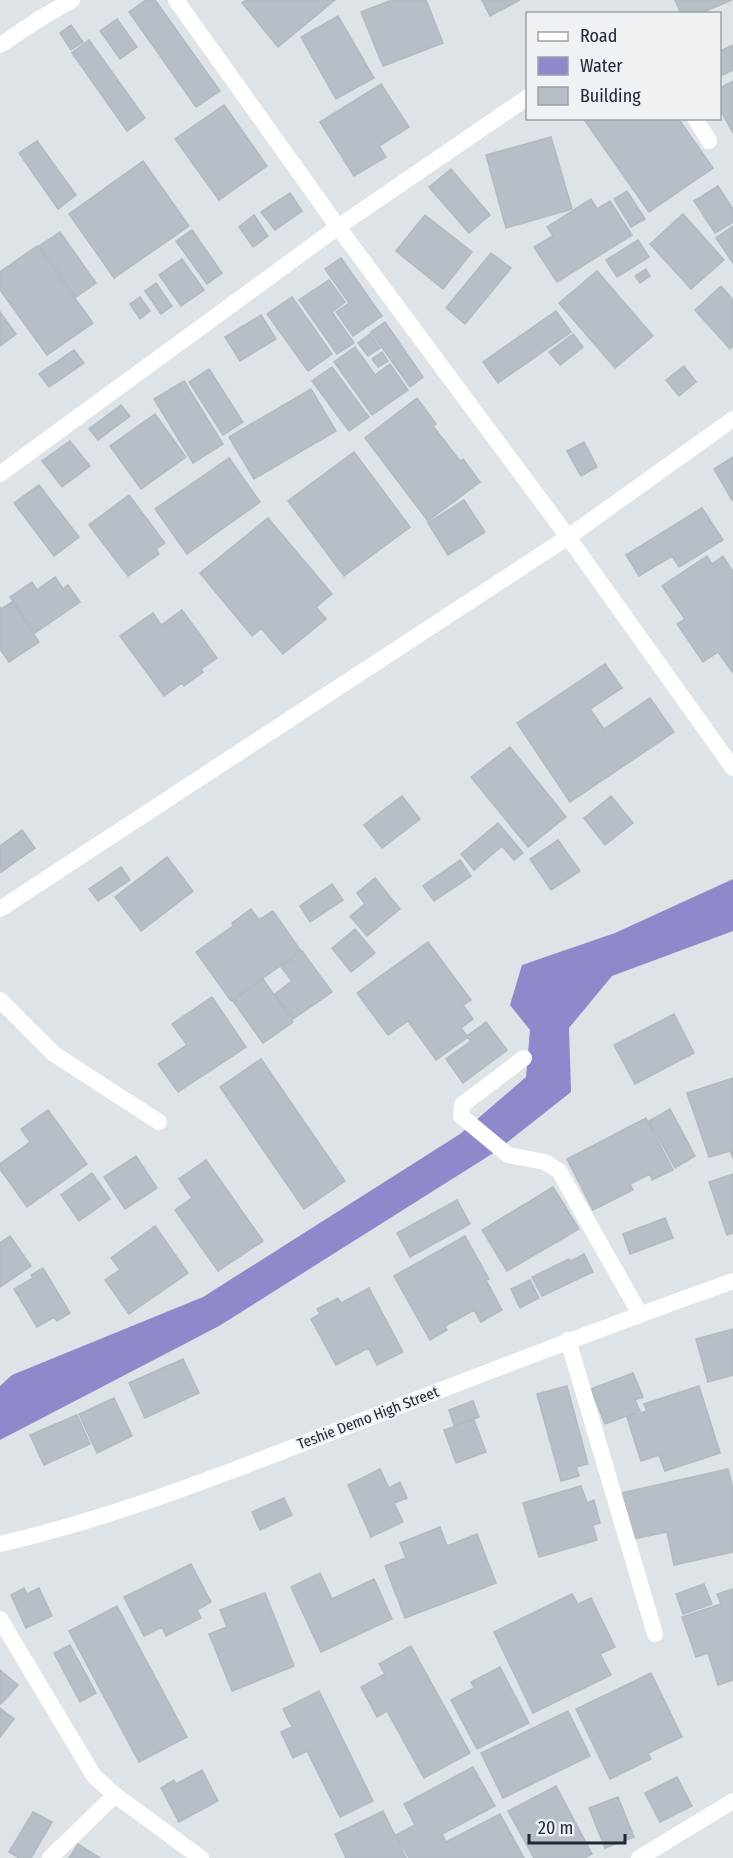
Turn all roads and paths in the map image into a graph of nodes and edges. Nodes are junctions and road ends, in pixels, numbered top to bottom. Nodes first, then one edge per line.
1 (72, 0) edge
2 (176, 0) edge
3 (0, 45) edge
4 (526, 98) edge
5 (695, 120) edge
6 (709, 141) dead end
7 (339, 226) junction
8 (733, 419) edge
9 (0, 474) edge
10 (568, 537) junction
11 (733, 768) edge
12 (0, 909) edge
13 (0, 1000) edge
14 (524, 1058) dead end
15 (159, 1122) dead end
16 (733, 1281) edge
17 (640, 1314) junction
18 (568, 1340) junction
19 (0, 1544) edge
20 (0, 1618) edge
21 (654, 1634) dead end
22 (115, 1795) junction
23 (733, 1801) edge
24 (50, 1858) edge
25 (201, 1858) edge
26 (639, 1858) edge

1 - 3 street
2 - 7 street
4 - 7 street
5 - 6 street
7 - 9 street
7 - 10 street
8 - 10 street
10 - 11 street
10 - 12 street
13 - 15 street
14 - 17 street
16 - 17 street, Teshie Demo High Street
17 - 18 street, Teshie Demo High Street
18 - 19 street, Teshie Demo High Street
18 - 21 street
20 - 22 street
22 - 24 street
22 - 25 street
23 - 26 street

